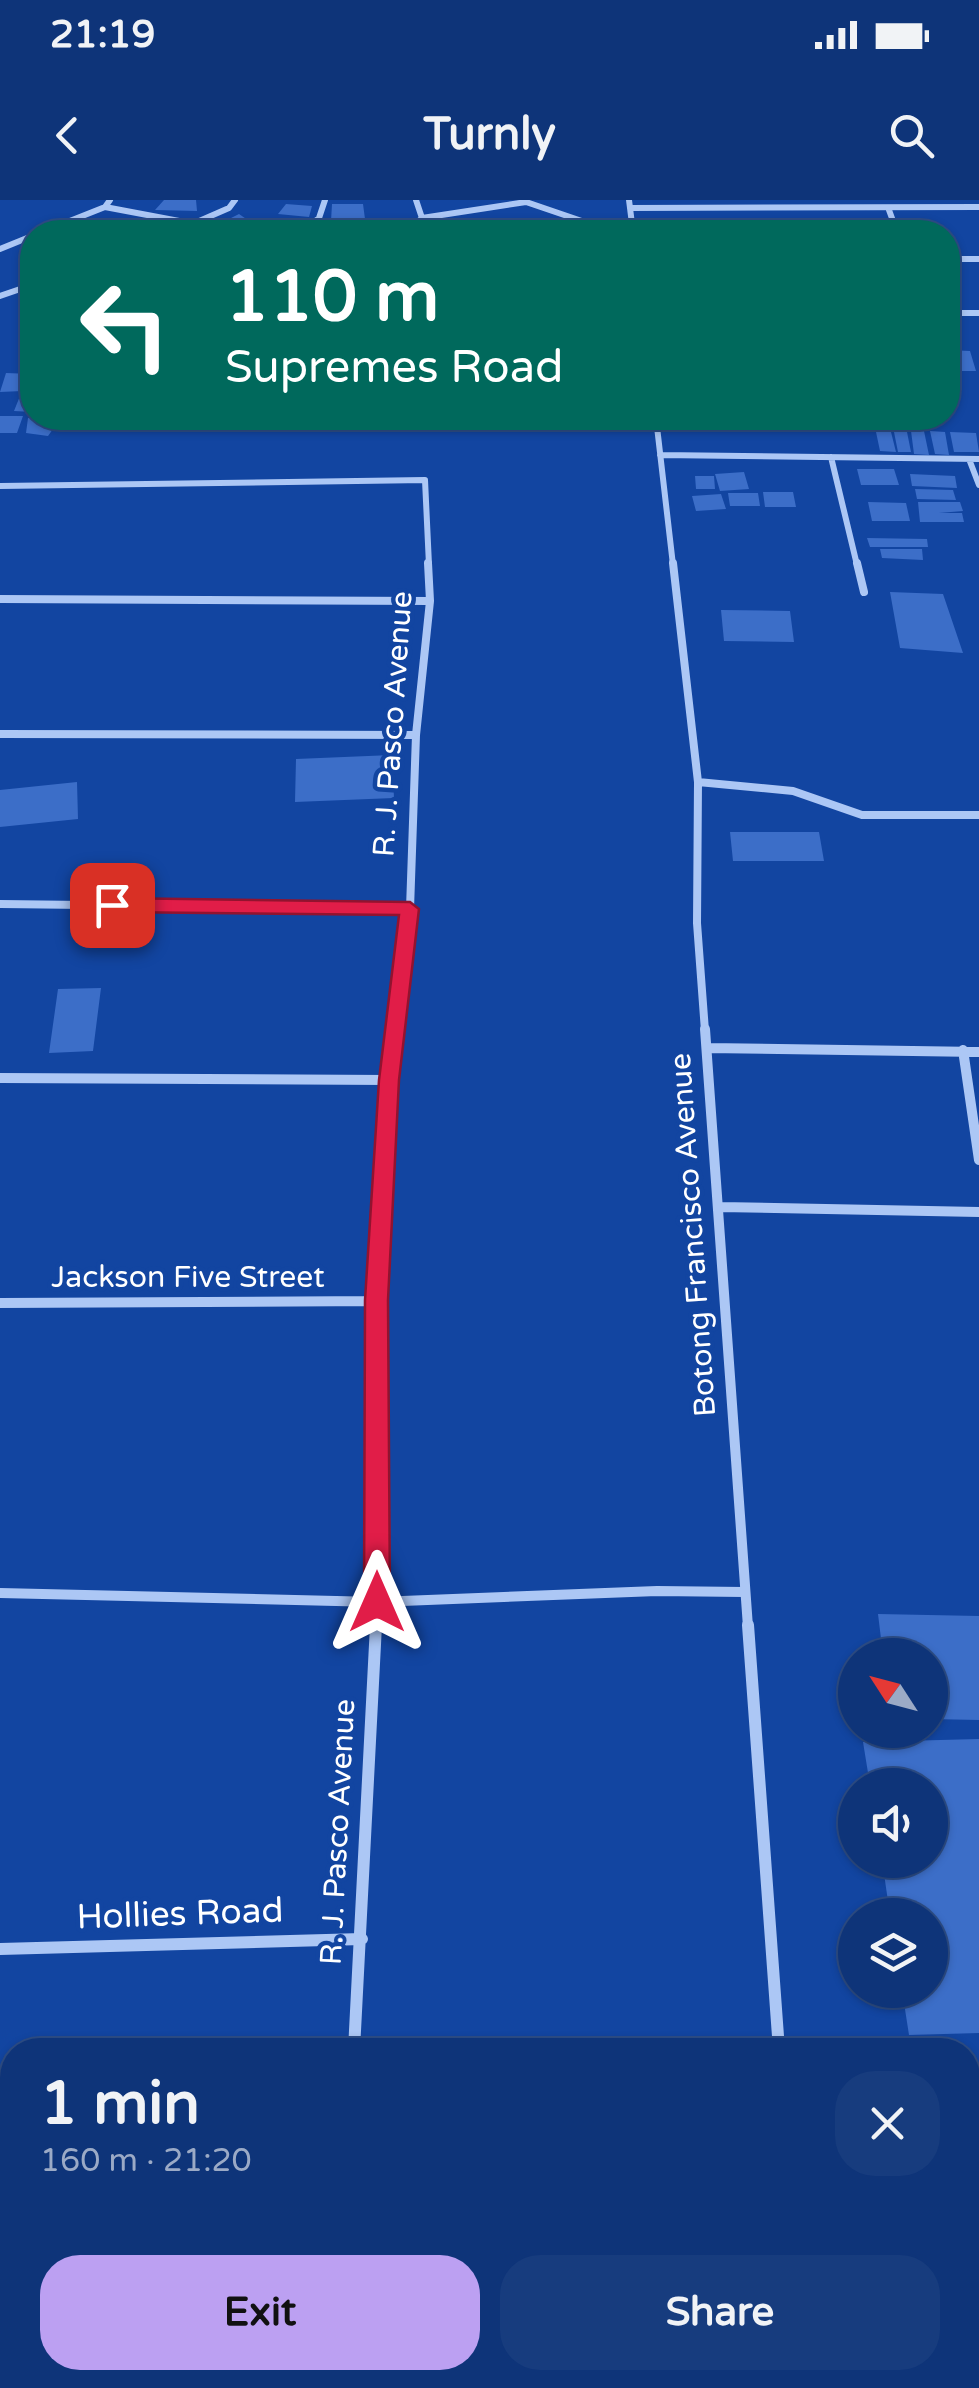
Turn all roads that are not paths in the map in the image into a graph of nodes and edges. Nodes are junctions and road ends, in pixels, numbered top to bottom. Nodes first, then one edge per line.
1 (110, 200) edge
2 (235, 200) edge
3 (416, 200) edge
4 (526, 201) edge
5 (630, 204) edge
6 (105, 207) junction
7 (979, 207) edge
8 (889, 210) junction
9 (422, 218) junction
10 (72, 220) edge
11 (174, 220) edge
12 (204, 220) edge
13 (420, 220) edge
14 (580, 220) edge
15 (893, 220) edge
16 (657, 430) edge
17 (660, 455) junction
18 (831, 457) junction
19 (968, 459) junction
20 (979, 460) edge
21 (979, 484) edge
22 (0, 486) edge
23 (864, 592) dead end
24 (0, 599) edge
25 (430, 601) junction
26 (0, 734) edge
27 (416, 735) junction
28 (698, 782) junction
29 (979, 815) edge
30 (0, 904) edge
31 (410, 909) junction
32 (707, 1048) junction
33 (963, 1050) junction
34 (979, 1052) edge
35 (0, 1078) edge
36 (389, 1080) junction
37 (979, 1160) edge
38 (720, 1207) junction
39 (979, 1212) edge
40 (376, 1300) junction
41 (0, 1303) edge
42 (0, 1592) edge
43 (744, 1592) junction
44 (377, 1602) junction
45 (362, 1939) junction
46 (0, 1949) edge
47 (355, 2038) edge
48 (778, 2038) edge

1 - 6 street
2 - 12 street
3 - 9 street
4 - 9 street
4 - 14 street
5 - 8 street
6 - 10 street
6 - 11 street
7 - 8 street
8 - 15 street
9 - 13 street
16 - 17 street, Botong Francisco Avenue
17 - 18 street
17 - 28 street, Botong Francisco Avenue
18 - 19 street
18 - 23 street
19 - 20 street
19 - 21 street
22 - 25 street, R. J. Pasco Avenue
24 - 25 street
25 - 27 street, R. J. Pasco Avenue
26 - 27 street
27 - 31 street, R. J. Pasco Avenue
28 - 29 street
28 - 32 street, Botong Francisco Avenue
30 - 31 street
31 - 36 street, R. J. Pasco Avenue
32 - 33 street
32 - 38 street, Botong Francisco Avenue
33 - 34 street
33 - 37 street
35 - 36 street
36 - 40 street, R. J. Pasco Avenue
38 - 39 street
38 - 43 street, Botong Francisco Avenue
40 - 41 street, Jackson Five Street
40 - 44 street, R. J. Pasco Avenue
42 - 44 street
43 - 44 street
43 - 48 street, Botong Francisco Avenue
44 - 45 street, R. J. Pasco Avenue
45 - 46 street, Hollies Road
45 - 47 street, R. J. Pasco Avenue

